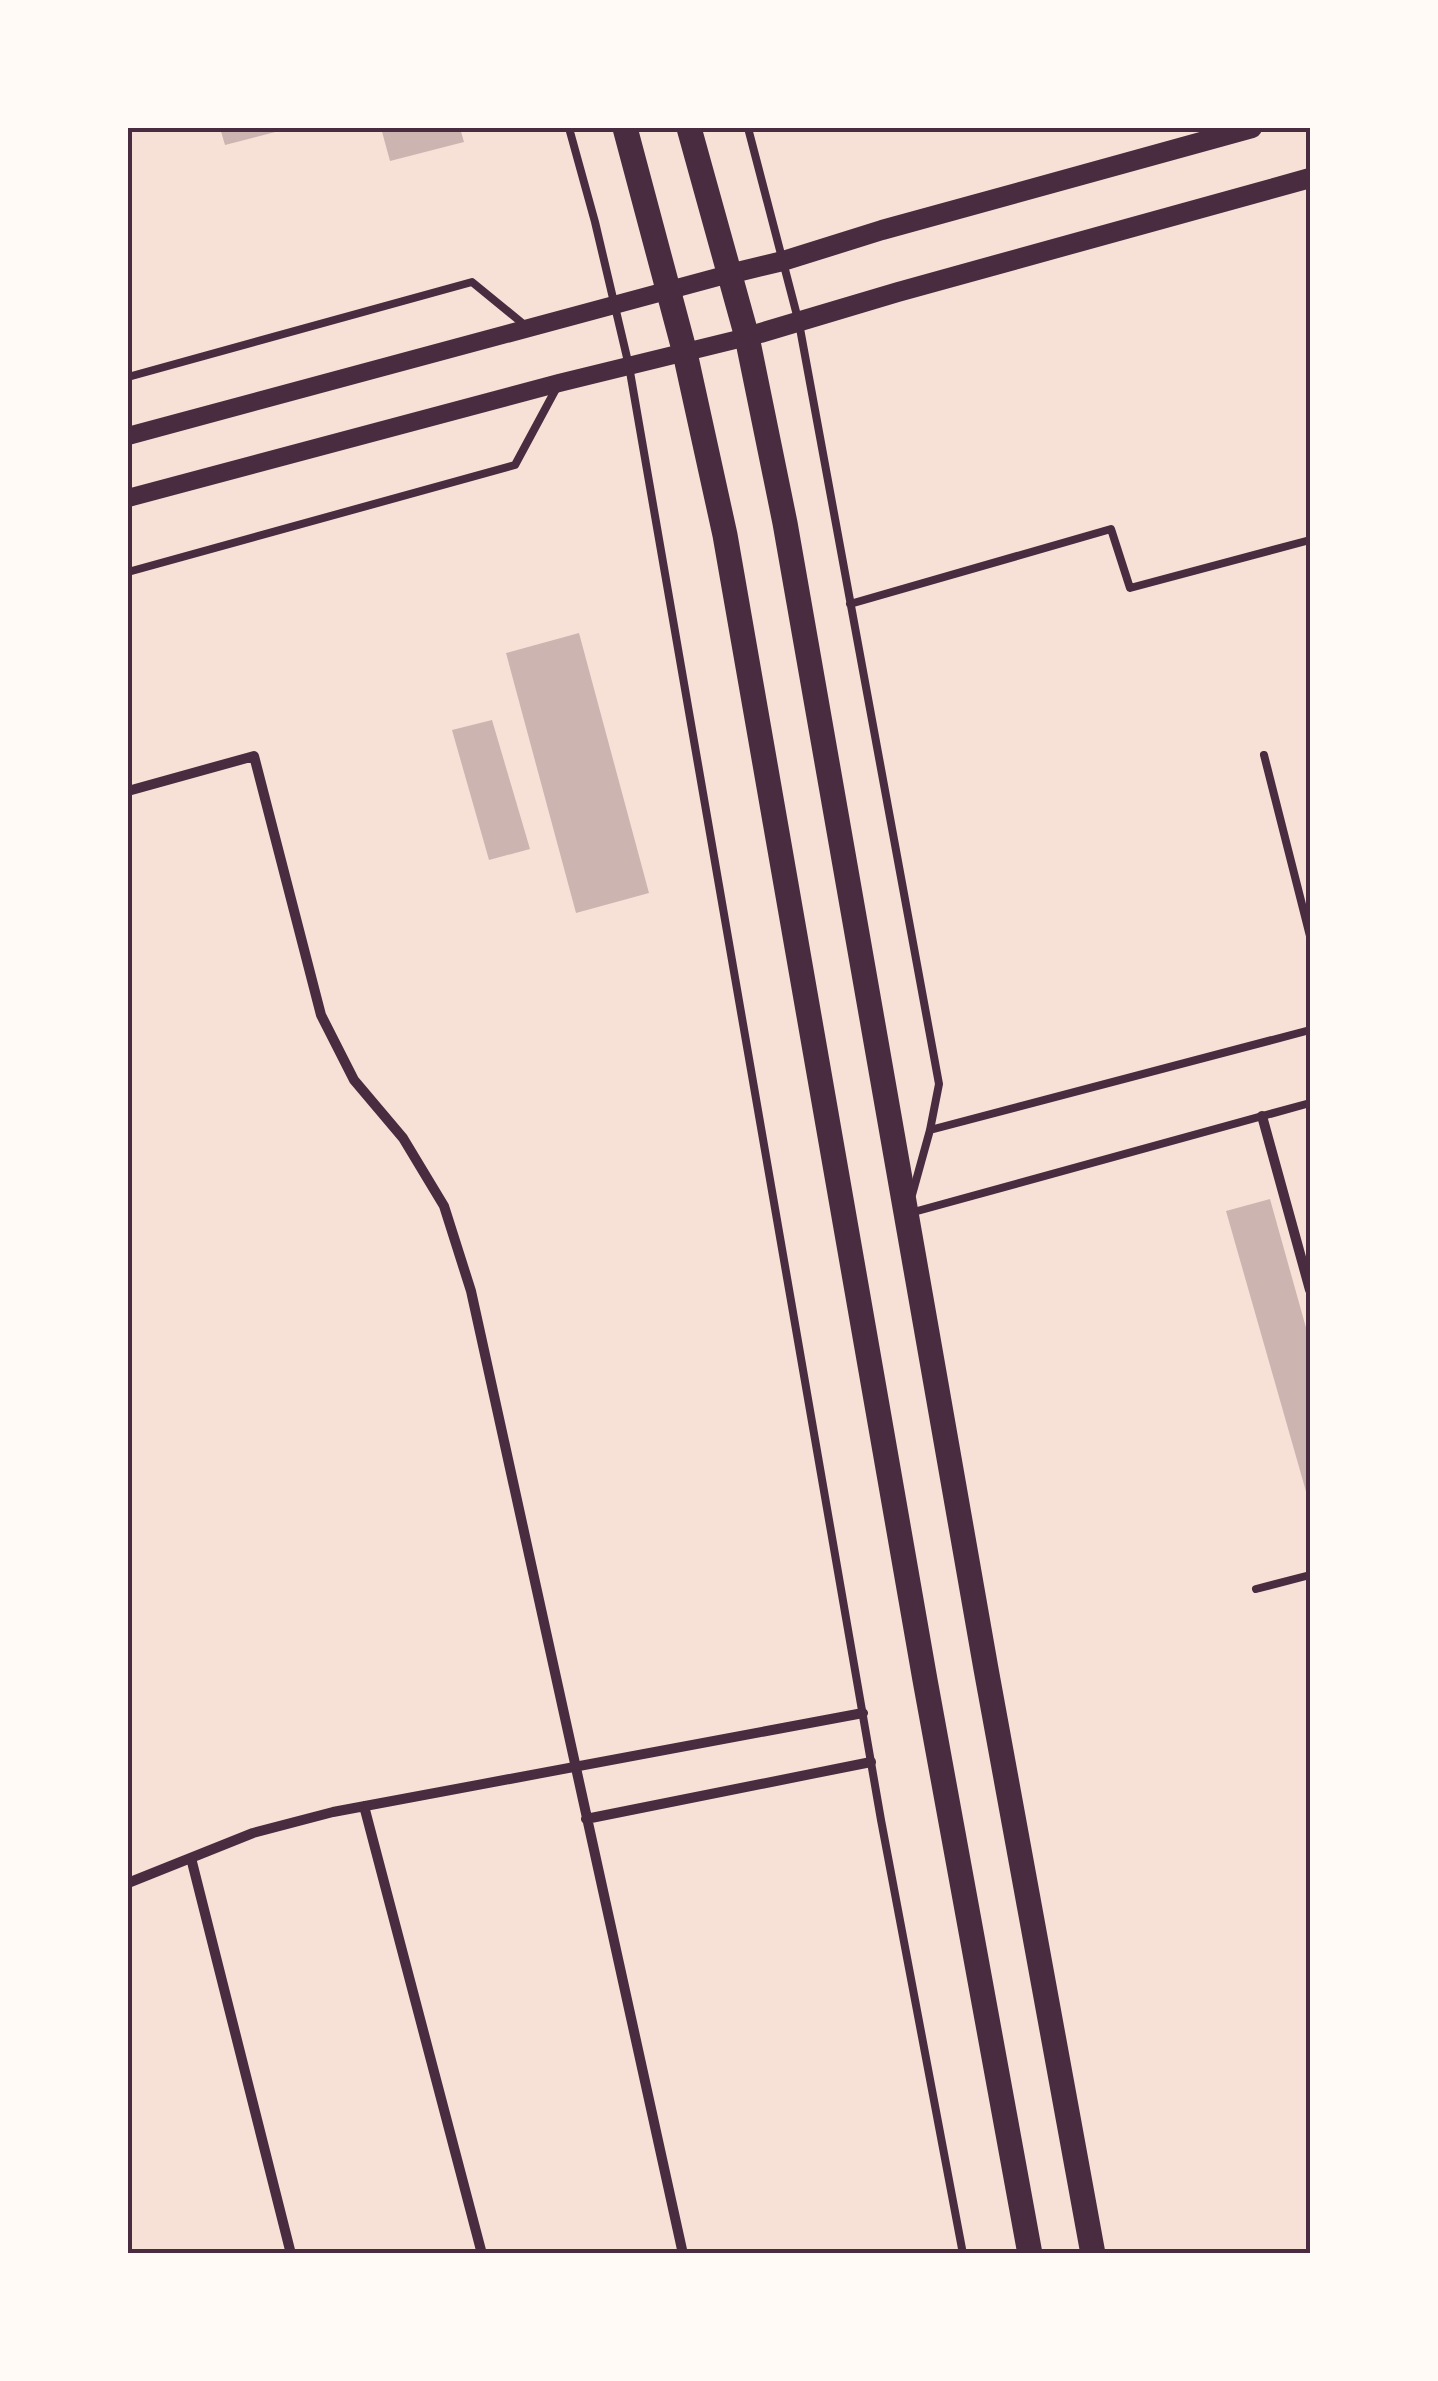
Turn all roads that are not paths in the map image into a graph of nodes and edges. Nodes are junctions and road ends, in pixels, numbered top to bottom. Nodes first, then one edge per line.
1 (569, 128) edge
2 (625, 128) edge
3 (689, 128) edge
4 (748, 128) edge
5 (1252, 128) edge
6 (1310, 178) edge
7 (783, 261) junction
8 (729, 274) junction
9 (668, 289) junction
10 (615, 304) junction
11 (800, 323) junction
12 (528, 328) junction
13 (747, 338) junction
14 (685, 353) junction
15 (629, 366) junction
16 (128, 377) edge
17 (559, 384) junction
18 (128, 436) edge
19 (128, 498) edge
20 (1310, 540) edge
21 (128, 572) edge
22 (850, 604) junction
23 (1264, 754) dead end
24 (128, 791) edge
25 (1310, 936) edge
26 (1310, 1030) edge
27 (1310, 1103) edge
28 (1262, 1116) junction
29 (930, 1130) junction
30 (907, 1214) junction
31 (1310, 1290) edge
32 (1310, 1575) edge
33 (1256, 1589) dead end
34 (863, 1713) junction
35 (871, 1762) junction
36 (574, 1766) junction
37 (364, 1806) junction
38 (586, 1818) junction
39 (191, 1858) junction
40 (128, 1883) edge
41 (291, 2254) edge
42 (482, 2254) edge
43 (683, 2254) edge
44 (963, 2254) edge
45 (1030, 2254) edge
46 (1093, 2254) edge

1 - 10 lane
2 - 9 main road
3 - 8 main road
4 - 7 lane
5 - 7 main road
6 - 11 main road
7 - 8 main road
7 - 11 lane
8 - 9 street
8 - 13 main road
9 - 10 street
9 - 14 main road
10 - 12 street
10 - 15 lane
11 - 13 main road
11 - 22 lane
12 - 16 lane
12 - 18 street
13 - 14 street
13 - 30 main road
14 - 15 street
14 - 45 main road
15 - 17 street
15 - 34 lane
17 - 19 street
17 - 21 lane
20 - 22 lane
22 - 29 lane
23 - 25 lane
24 - 36 street
26 - 29 lane
27 - 28 lane
28 - 30 lane
28 - 31 street
29 - 30 lane
30 - 46 main road
32 - 33 lane
34 - 35 lane
34 - 36 street
35 - 38 street
35 - 44 lane
36 - 37 street
36 - 38 street
37 - 39 street
37 - 42 street
38 - 43 street
39 - 40 street
39 - 41 street

